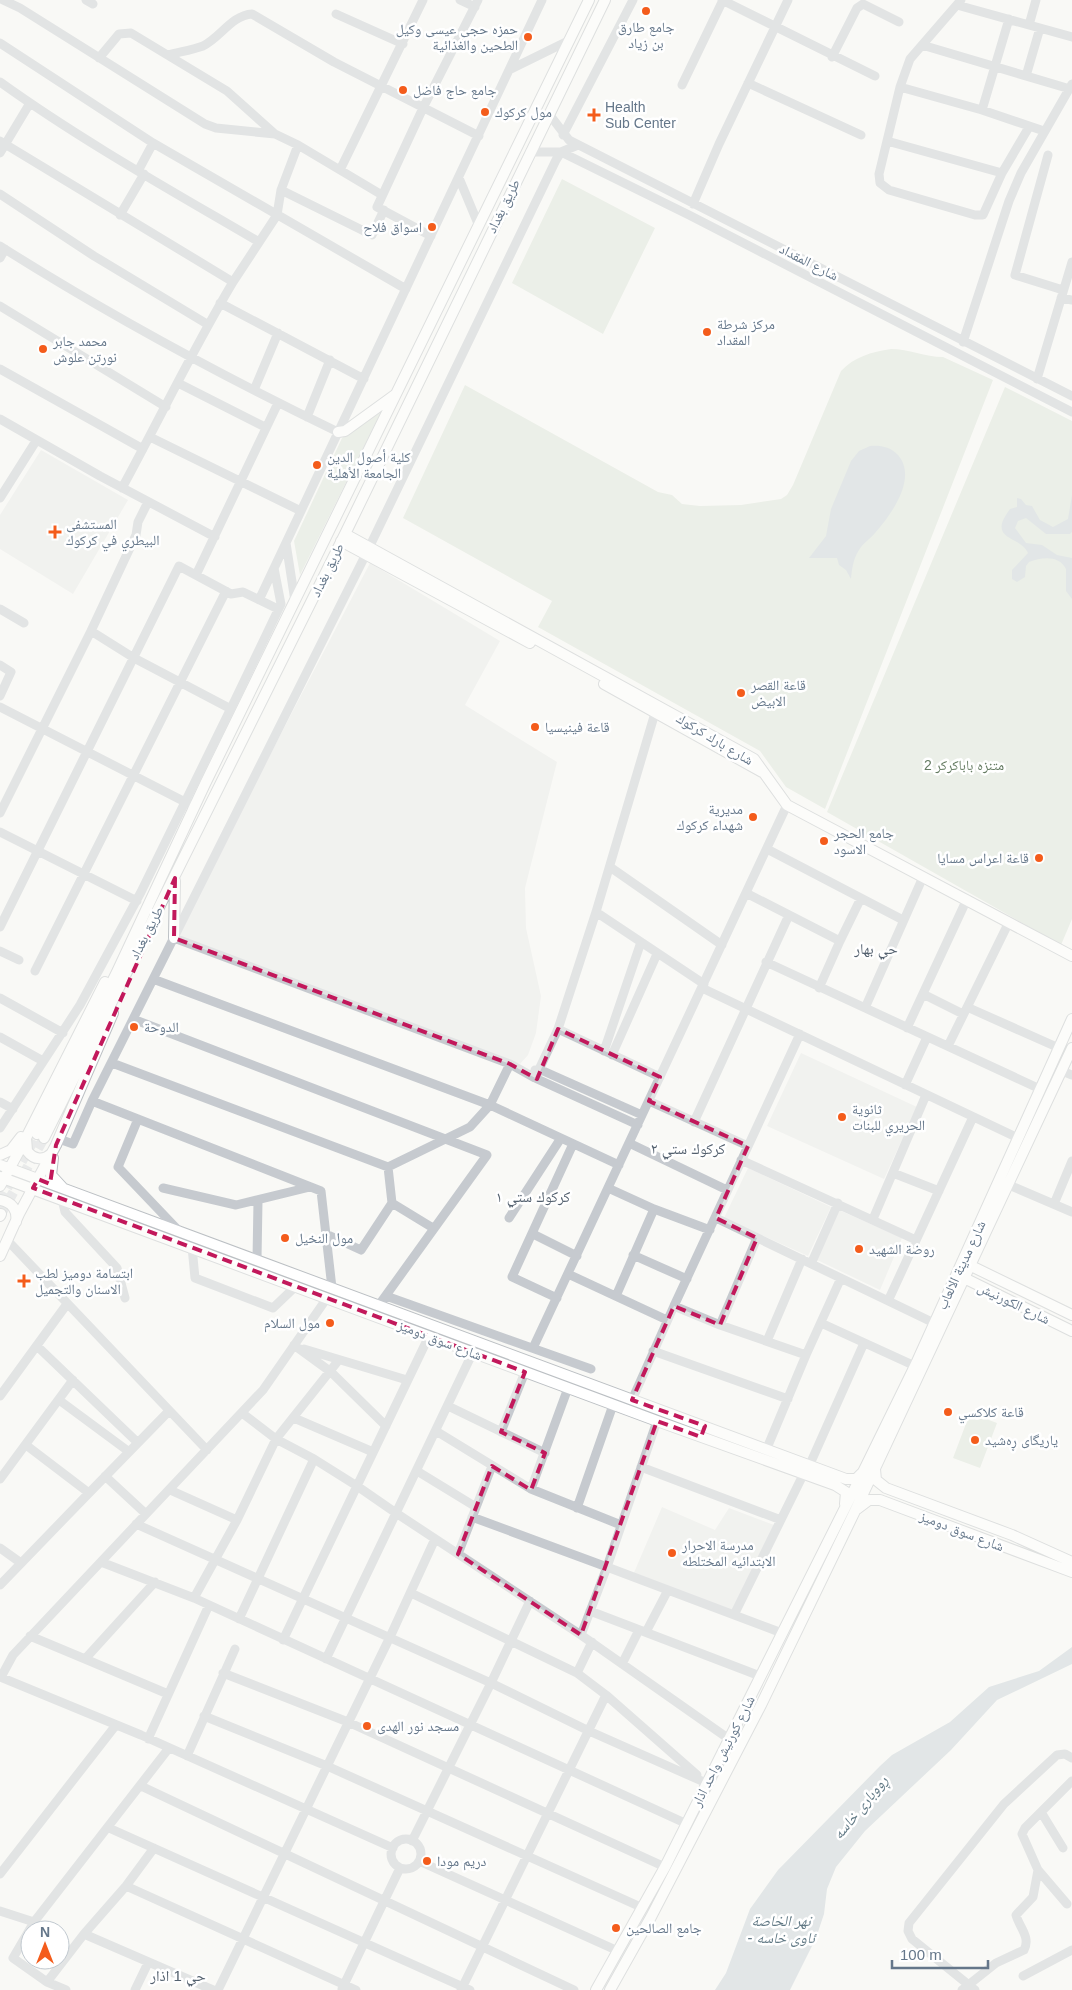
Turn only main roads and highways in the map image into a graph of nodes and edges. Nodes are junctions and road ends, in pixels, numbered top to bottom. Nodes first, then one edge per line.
1 (584, 0) edge
2 (589, 0) edge
3 (605, 0) edge
4 (584, 11) junction
5 (428, 330) junction
6 (440, 336) junction
7 (396, 394) junction
8 (338, 432) road end
9 (343, 537) junction
10 (368, 550) junction
11 (765, 774) junction
12 (175, 878) junction
13 (154, 907) junction
14 (174, 938) road end
15 (1072, 956) edge
16 (1072, 1019) edge
17 (1072, 1048) edge
18 (38, 1114) junction
19 (38, 1133) junction
20 (58, 1142) junction
21 (0, 1156) edge
22 (0, 1165) edge
23 (5, 1176) edge
24 (35, 1185) junction
25 (70, 1192) junction
26 (51, 1195) junction
27 (0, 1200) edge
28 (17, 1218) junction
29 (0, 1256) edge
30 (967, 1264) junction
31 (960, 1277) junction
32 (350, 1294) junction
33 (346, 1305) junction
34 (1072, 1315) edge
35 (1072, 1331) edge
36 (705, 1426) junction
37 (701, 1437) junction
38 (876, 1466) junction
39 (864, 1470) junction
40 (836, 1480) junction
41 (844, 1508) junction
42 (855, 1511) junction
43 (1072, 1562) edge
44 (1072, 1572) edge
45 (750, 1699) junction
46 (761, 1705) junction
47 (596, 1990) edge
48 (610, 1990) edge

1 - 4 main road
2 - 4 main road, طريق بغداد
3 - 6 main road, طريق بغداد
4 - 5 main road, طريق بغداد
5 - 6 main road
5 - 7 main road, طريق بغداد
6 - 9 main road, طريق بغداد
7 - 8 main road
7 - 13 main road, طريق بغداد
9 - 10 main road, شارع بارك كركوك
9 - 12 main road, طريق بغداد
10 - 11 main road
10 - 11 main road, شارع بارك كركوك
11 - 15 main road, شارع بارك كركوك
12 - 13 main road, طريق بغداد
12 - 14 main road
13 - 18 main road
13 - 19 main road, طريق بغداد
13 - 20 main road
16 - 30 main road, شارع مدينة الالعاب
17 - 30 main road, شارع مدينة الالعاب
18 - 19 main road
18 - 21 main road
19 - 20 main road
19 - 23 main road
20 - 24 main road
20 - 25 main road
22 - 23 main road
23 - 24 main road, شارع سوق دوميز
23 - 24 main road, شارع سوق دوميز
24 - 25 main road, شارع سوق دوميز
24 - 26 main road, شارع سوق دوميز
24 - 28 main road
25 - 32 main road, شارع سوق دوميز
26 - 28 main road
26 - 33 main road, شارع سوق دوميز
27 - 28 main road
28 - 29 main road
30 - 31 main road, شارع مدينة الالعاب
30 - 34 main road, شارع الكورنيش
31 - 35 main road, شارع الكورنيش
31 - 38 main road, شارع مدينة الالعاب
31 - 39 main road, شارع مدينة الالعاب
32 - 33 main road
32 - 36 main road, شارع سوق دوميز
33 - 37 main road, شارع سوق دوميز
36 - 37 main road
36 - 40 main road, شارع سوق دوميز
37 - 40 main road, شارع سوق دوميز
38 - 42 main road, شارع مدينة الالعاب
38 - 43 main road, شارع سوق دوميز
39 - 40 main road, شارع سوق دوميز
39 - 41 main road, شارع مدينة الالعاب
40 - 41 main road
41 - 45 main road, شارع كورنيش واحد اذار
42 - 44 main road, شارع سوق دوميز
42 - 46 main road, شارع كورنيش واحد اذار
45 - 46 main road
45 - 47 main road, شارع كورنيش واحد اذار
46 - 48 main road, شارع كورنيش واحد اذار

